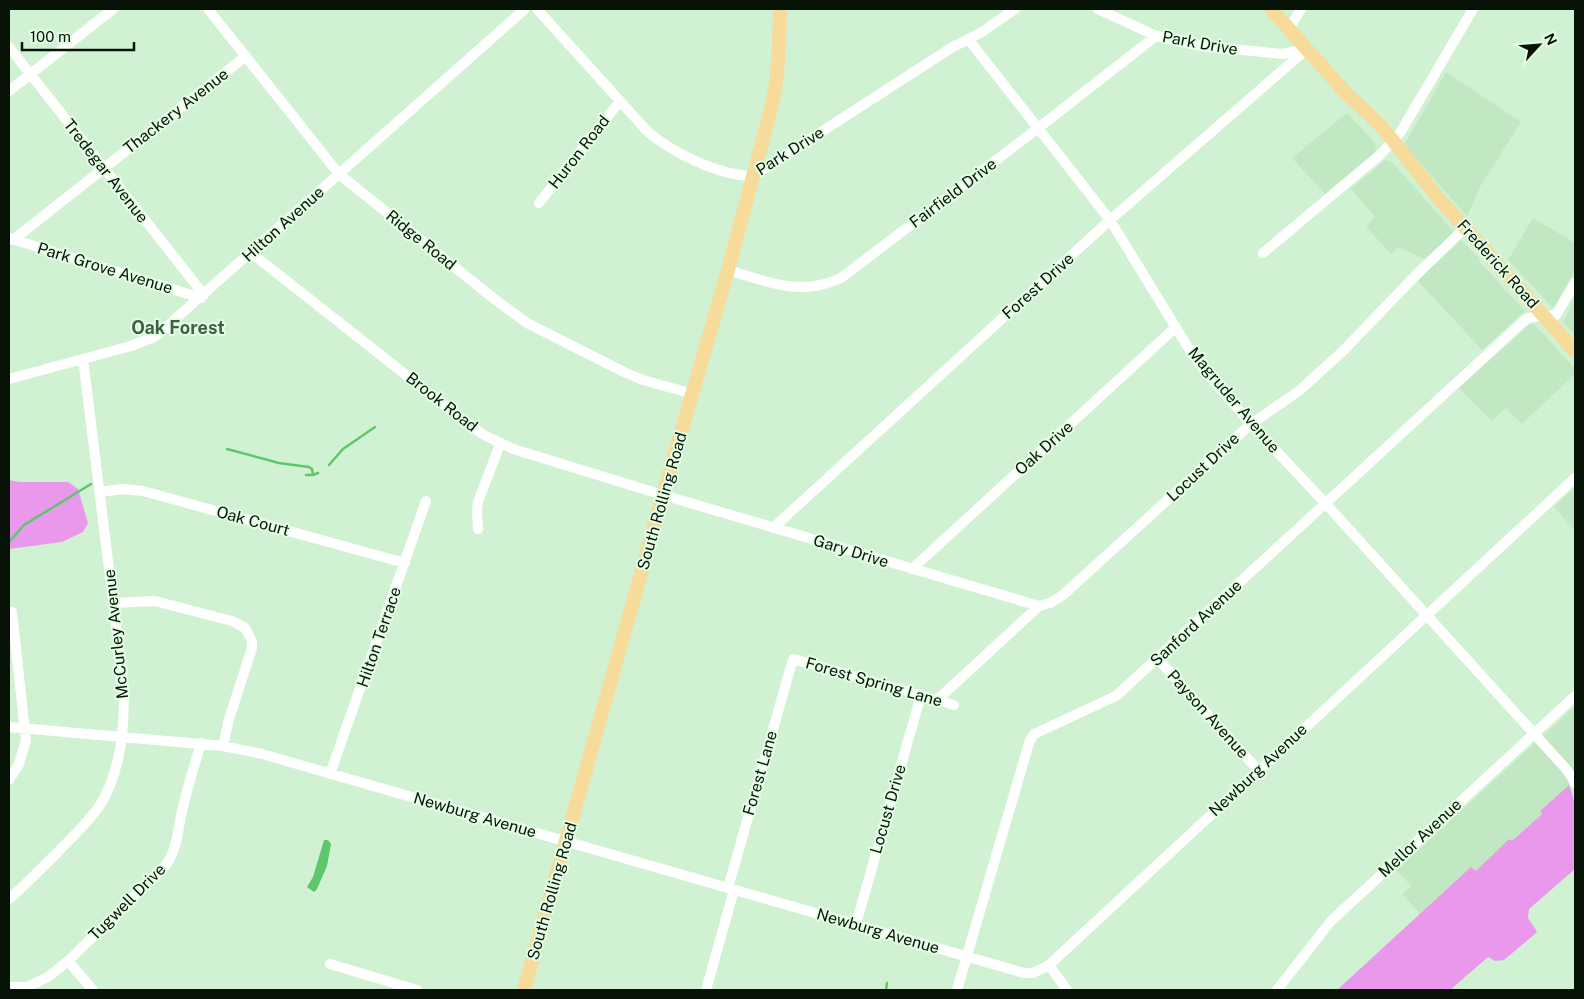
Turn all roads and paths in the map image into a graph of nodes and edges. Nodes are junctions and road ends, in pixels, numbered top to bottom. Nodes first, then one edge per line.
1 (113, 9) edge
2 (208, 9) edge
3 (525, 9) edge
4 (537, 9) edge
5 (780, 9) edge
6 (1015, 9) edge
7 (1098, 9) edge
8 (1271, 9) edge
9 (1301, 9) edge
10 (1473, 9) edge
11 (1289, 29) junction
12 (1156, 36) junction
13 (968, 39) junction
14 (9, 47) edge
15 (1307, 49) junction
16 (246, 56) junction
17 (30, 74) junction
18 (9, 91) edge
19 (620, 101) junction
20 (1037, 129) junction
21 (1390, 144) junction
22 (104, 168) junction
23 (339, 174) junction
24 (753, 176) junction
25 (539, 203) dead end
26 (1110, 220) junction
27 (1465, 228) junction
28 (11, 239) edge
29 (250, 252) junction
30 (1263, 253) dead end
31 (728, 270) junction
32 (1575, 283) edge
33 (202, 296) junction
34 (1544, 316) junction
35 (1176, 327) junction
36 (1575, 352) edge
37 (83, 359) junction
38 (9, 379) edge
39 (693, 394) junction
40 (1251, 424) junction
41 (500, 444) junction
42 (1575, 478) edge
43 (100, 492) junction
44 (663, 495) junction
45 (426, 501) dead end
46 (1326, 504) junction
47 (773, 528) junction
48 (478, 529) dead end
49 (405, 563) junction
50 (912, 569) junction
51 (114, 603) junction
52 (1039, 606) junction
53 (12, 612) dead end
54 (1426, 614) junction
55 (793, 658) joint
56 (1157, 658) junction
57 (921, 695) junction
58 (1575, 696) edge
59 (937, 700) junction
60 (954, 705) dead end
61 (9, 726) edge
62 (26, 728) junction
63 (1534, 734) junction
64 (121, 736) junction
65 (201, 743) junction
66 (223, 746) junction
67 (1258, 770) junction
68 (330, 774) junction
69 (9, 780) edge
70 (1575, 783) edge
71 (566, 840) junction
72 (731, 888) junction
73 (9, 899) edge
74 (856, 924) junction
75 (967, 956) junction
76 (68, 962) junction
77 (330, 964) dead end
78 (1049, 965) junction
79 (9, 987) edge
80 (93, 990) edge
81 (417, 990) edge
82 (524, 990) edge
83 (706, 990) edge
84 (957, 990) edge
85 (1067, 990) edge
86 (1277, 990) edge

1 - 17 street
2 - 16 street, Ridge Road
3 - 23 street, Hilton Avenue
4 - 19 street, Park Drive
5 - 24 main road, South Rolling Road
6 - 13 street, Park Drive
7 - 12 street, Park Drive
8 - 11 main road, Frederick Road
9 - 11 street
10 - 21 street
11 - 15 main road, Frederick Road
12 - 15 street, Park Drive
12 - 20 street, Fairfield Drive
13 - 20 street, Magruder Avenue
13 - 24 street, Park Drive
14 - 17 street, Tredegar Avenue
15 - 21 main road, Frederick Road
15 - 26 street, Forest Drive
16 - 22 street, Thackery Avenue
16 - 23 street, Ridge Road
17 - 18 street
17 - 22 street, Tredegar Avenue
19 - 24 street, Park Drive
19 - 25 street, Huron Road
20 - 26 street, Magruder Avenue
20 - 31 street, Fairfield Drive
21 - 27 main road, Frederick Road
21 - 30 street
22 - 28 street, Thackery Avenue
22 - 33 street, Tredegar Avenue
23 - 29 street, Hilton Avenue
23 - 39 street, Ridge Road
24 - 31 main road, South Rolling Road
26 - 35 street, Magruder Avenue
26 - 47 street, Forest Drive
27 - 34 main road, Frederick Road
27 - 40 street, Locust Drive
28 - 33 street, Park Grove Avenue
29 - 33 street, Hilton Avenue
29 - 41 street, Brook Road
31 - 39 main road, South Rolling Road
32 - 34 street, Sanford Avenue
33 - 37 street, Hilton Avenue
34 - 36 main road, Frederick Road
34 - 46 street, Sanford Avenue
35 - 40 street, Magruder Avenue
35 - 50 street, Oak Drive
37 - 38 street, Hilton Avenue
37 - 43 street, McCurley Avenue
39 - 44 main road, South Rolling Road
40 - 46 street, Magruder Avenue
40 - 52 street, Locust Drive
41 - 44 street, Brook Road
41 - 48 street
42 - 54 street, Newburg Avenue
43 - 49 street, Oak Court
43 - 51 street, McCurley Avenue
44 - 47 street, Gary Drive
44 - 71 main road, South Rolling Road
45 - 49 street, Hilton Terrace
46 - 54 street, Magruder Avenue
46 - 56 street, Sanford Avenue
47 - 50 street, Gary Drive
49 - 68 street, Hilton Terrace
50 - 52 street, Gary Drive
51 - 64 street, McCurley Avenue
51 - 66 street
52 - 59 street, Locust Drive
53 - 62 street
54 - 63 street, Magruder Avenue
54 - 67 street, Newburg Avenue
55 - 57 street, Forest Spring Lane
55 - 72 street, Forest Lane
56 - 67 street, Payson Avenue
56 - 75 street, Sanford Avenue
57 - 59 street, Forest Spring Lane
57 - 74 street, Locust Drive
58 - 63 street, Mellor Avenue
59 - 60 street, Forest Spring Lane
61 - 62 street, Newburg Avenue
62 - 64 street, Newburg Avenue
62 - 69 street
63 - 70 street, Magruder Avenue
63 - 86 street, Mellor Avenue
64 - 65 street, Newburg Avenue
64 - 73 street, McCurley Avenue
65 - 66 street, Newburg Avenue
65 - 76 street, Tugwell Drive
66 - 68 street, Newburg Avenue
67 - 78 street, Newburg Avenue
68 - 71 street, Newburg Avenue
71 - 72 street, Newburg Avenue
71 - 82 main road, South Rolling Road
72 - 74 street, Newburg Avenue
72 - 83 street, Forest Lane
74 - 75 street, Newburg Avenue
75 - 78 street, Newburg Avenue
75 - 84 street, Sanford Avenue
76 - 79 street, Tugwell Drive
76 - 80 street
77 - 81 street
78 - 85 street

